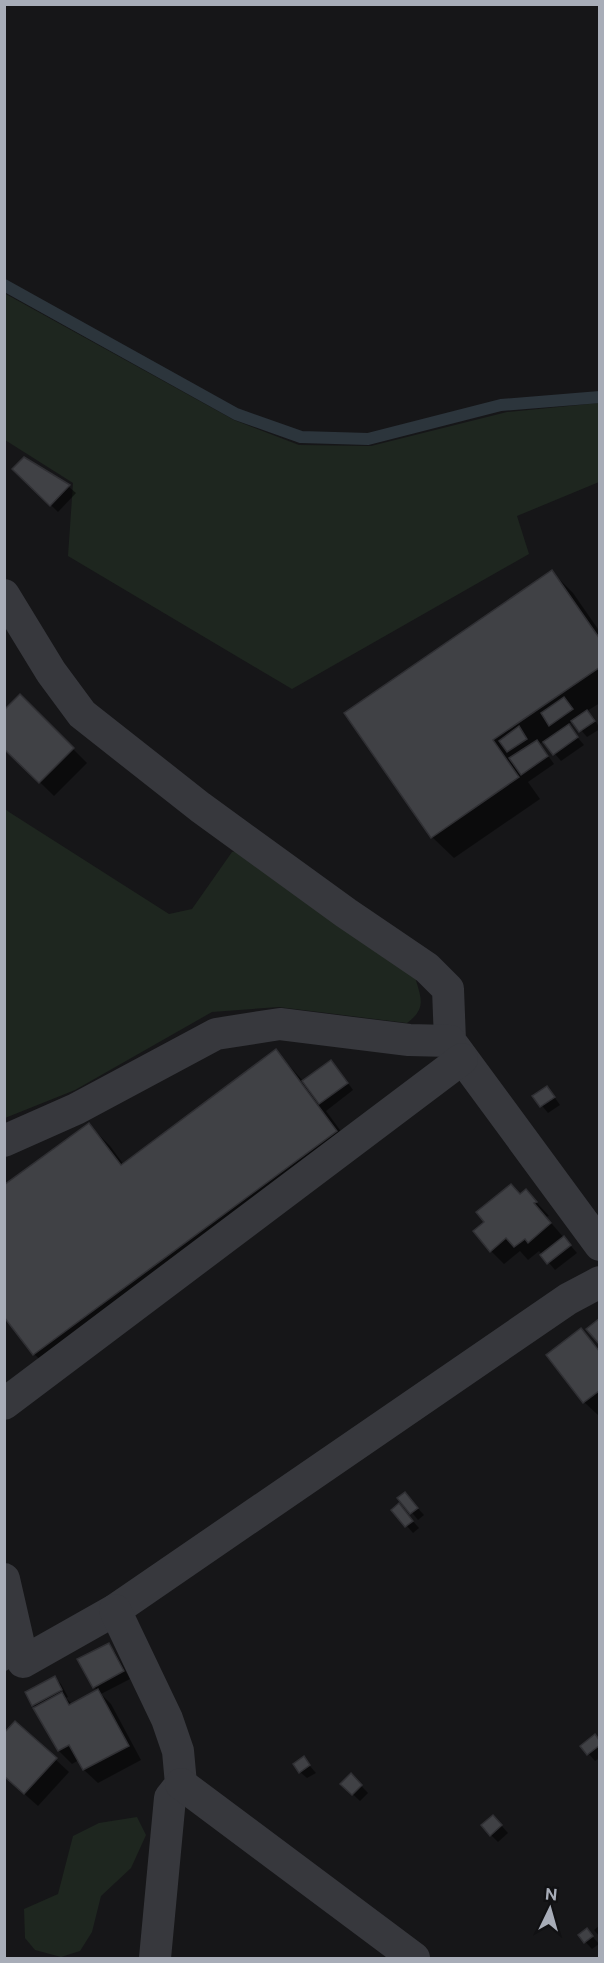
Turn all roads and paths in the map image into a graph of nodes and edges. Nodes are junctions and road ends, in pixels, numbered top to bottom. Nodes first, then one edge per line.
1 (5, 596) edge
2 (456, 1050) junction
3 (4, 1141) edge
4 (600, 1245) edge
5 (600, 1282) edge
6 (4, 1404) edge
7 (6, 1594) edge
8 (115, 1610) junction
9 (11, 1651) edge
10 (181, 1784) junction
11 (155, 1959) edge
12 (414, 1959) edge

1 - 2 street
2 - 3 street
2 - 4 street
2 - 6 street
5 - 8 street
7 - 9 street
8 - 9 street
8 - 10 street
10 - 11 street
10 - 12 street

